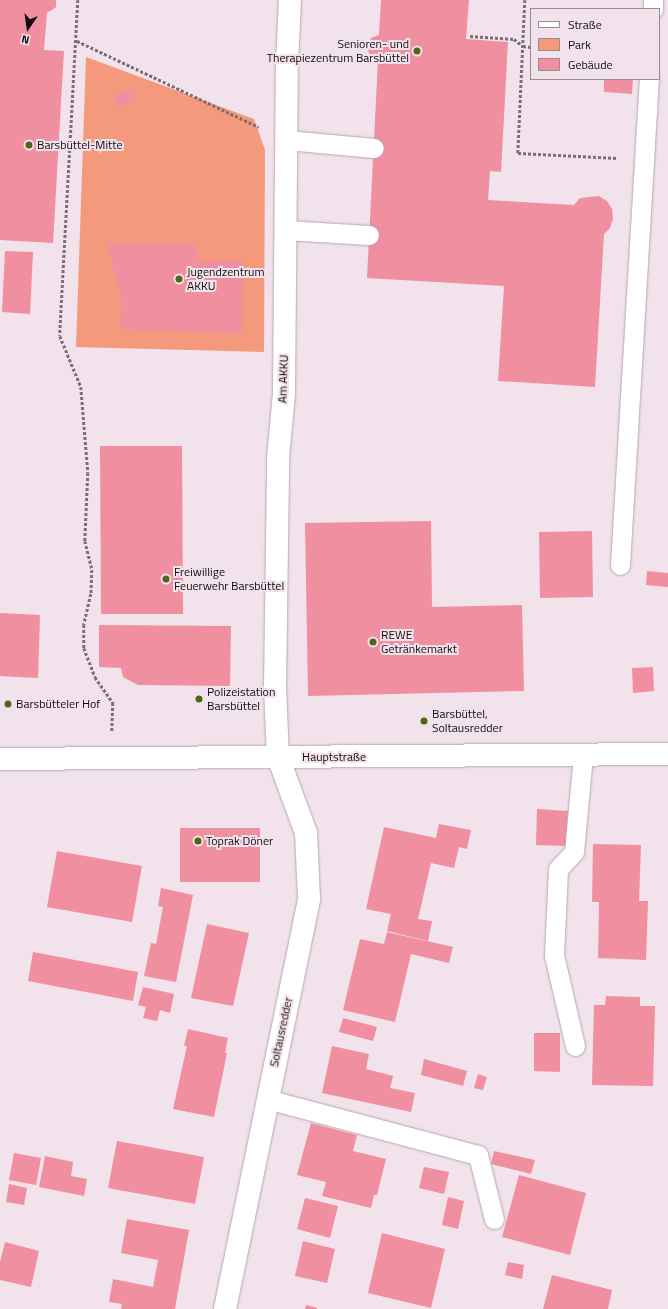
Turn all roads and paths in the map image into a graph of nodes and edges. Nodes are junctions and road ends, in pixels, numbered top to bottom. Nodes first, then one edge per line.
1 (78, 0) edge
2 (290, 0) edge
3 (525, 0) edge
4 (470, 36) dead end
5 (77, 41) junction
6 (523, 46) junction
7 (530, 47) edge
8 (649, 80) edge
9 (287, 140) junction
10 (374, 148) dead end
11 (644, 160) junction
12 (286, 230) junction
13 (369, 235) dead end
14 (620, 565) dead end
15 (668, 754) edge
16 (583, 755) junction
17 (112, 757) junction
18 (278, 757) junction
19 (0, 759) edge
20 (575, 1046) dead end
21 (267, 1099) junction
22 (494, 1219) dead end
23 (225, 1309) edge

1 - 5 path
2 - 9 street, Am AKKU
3 - 6 path
4 - 6 path
5 - 9 path
5 - 17 path
6 - 7 path
6 - 11 path
8 - 11 lane
9 - 10 lane
9 - 12 street, Am AKKU
11 - 14 lane
12 - 13 lane
12 - 18 street, Am AKKU
15 - 16 street, Hauptstraße
16 - 18 street, Hauptstraße
16 - 20 lane
17 - 18 street, Hauptstraße
17 - 19 street, Hauptstraße
18 - 21 street, Soltausredder
21 - 22 lane
21 - 23 street, Soltausredder

